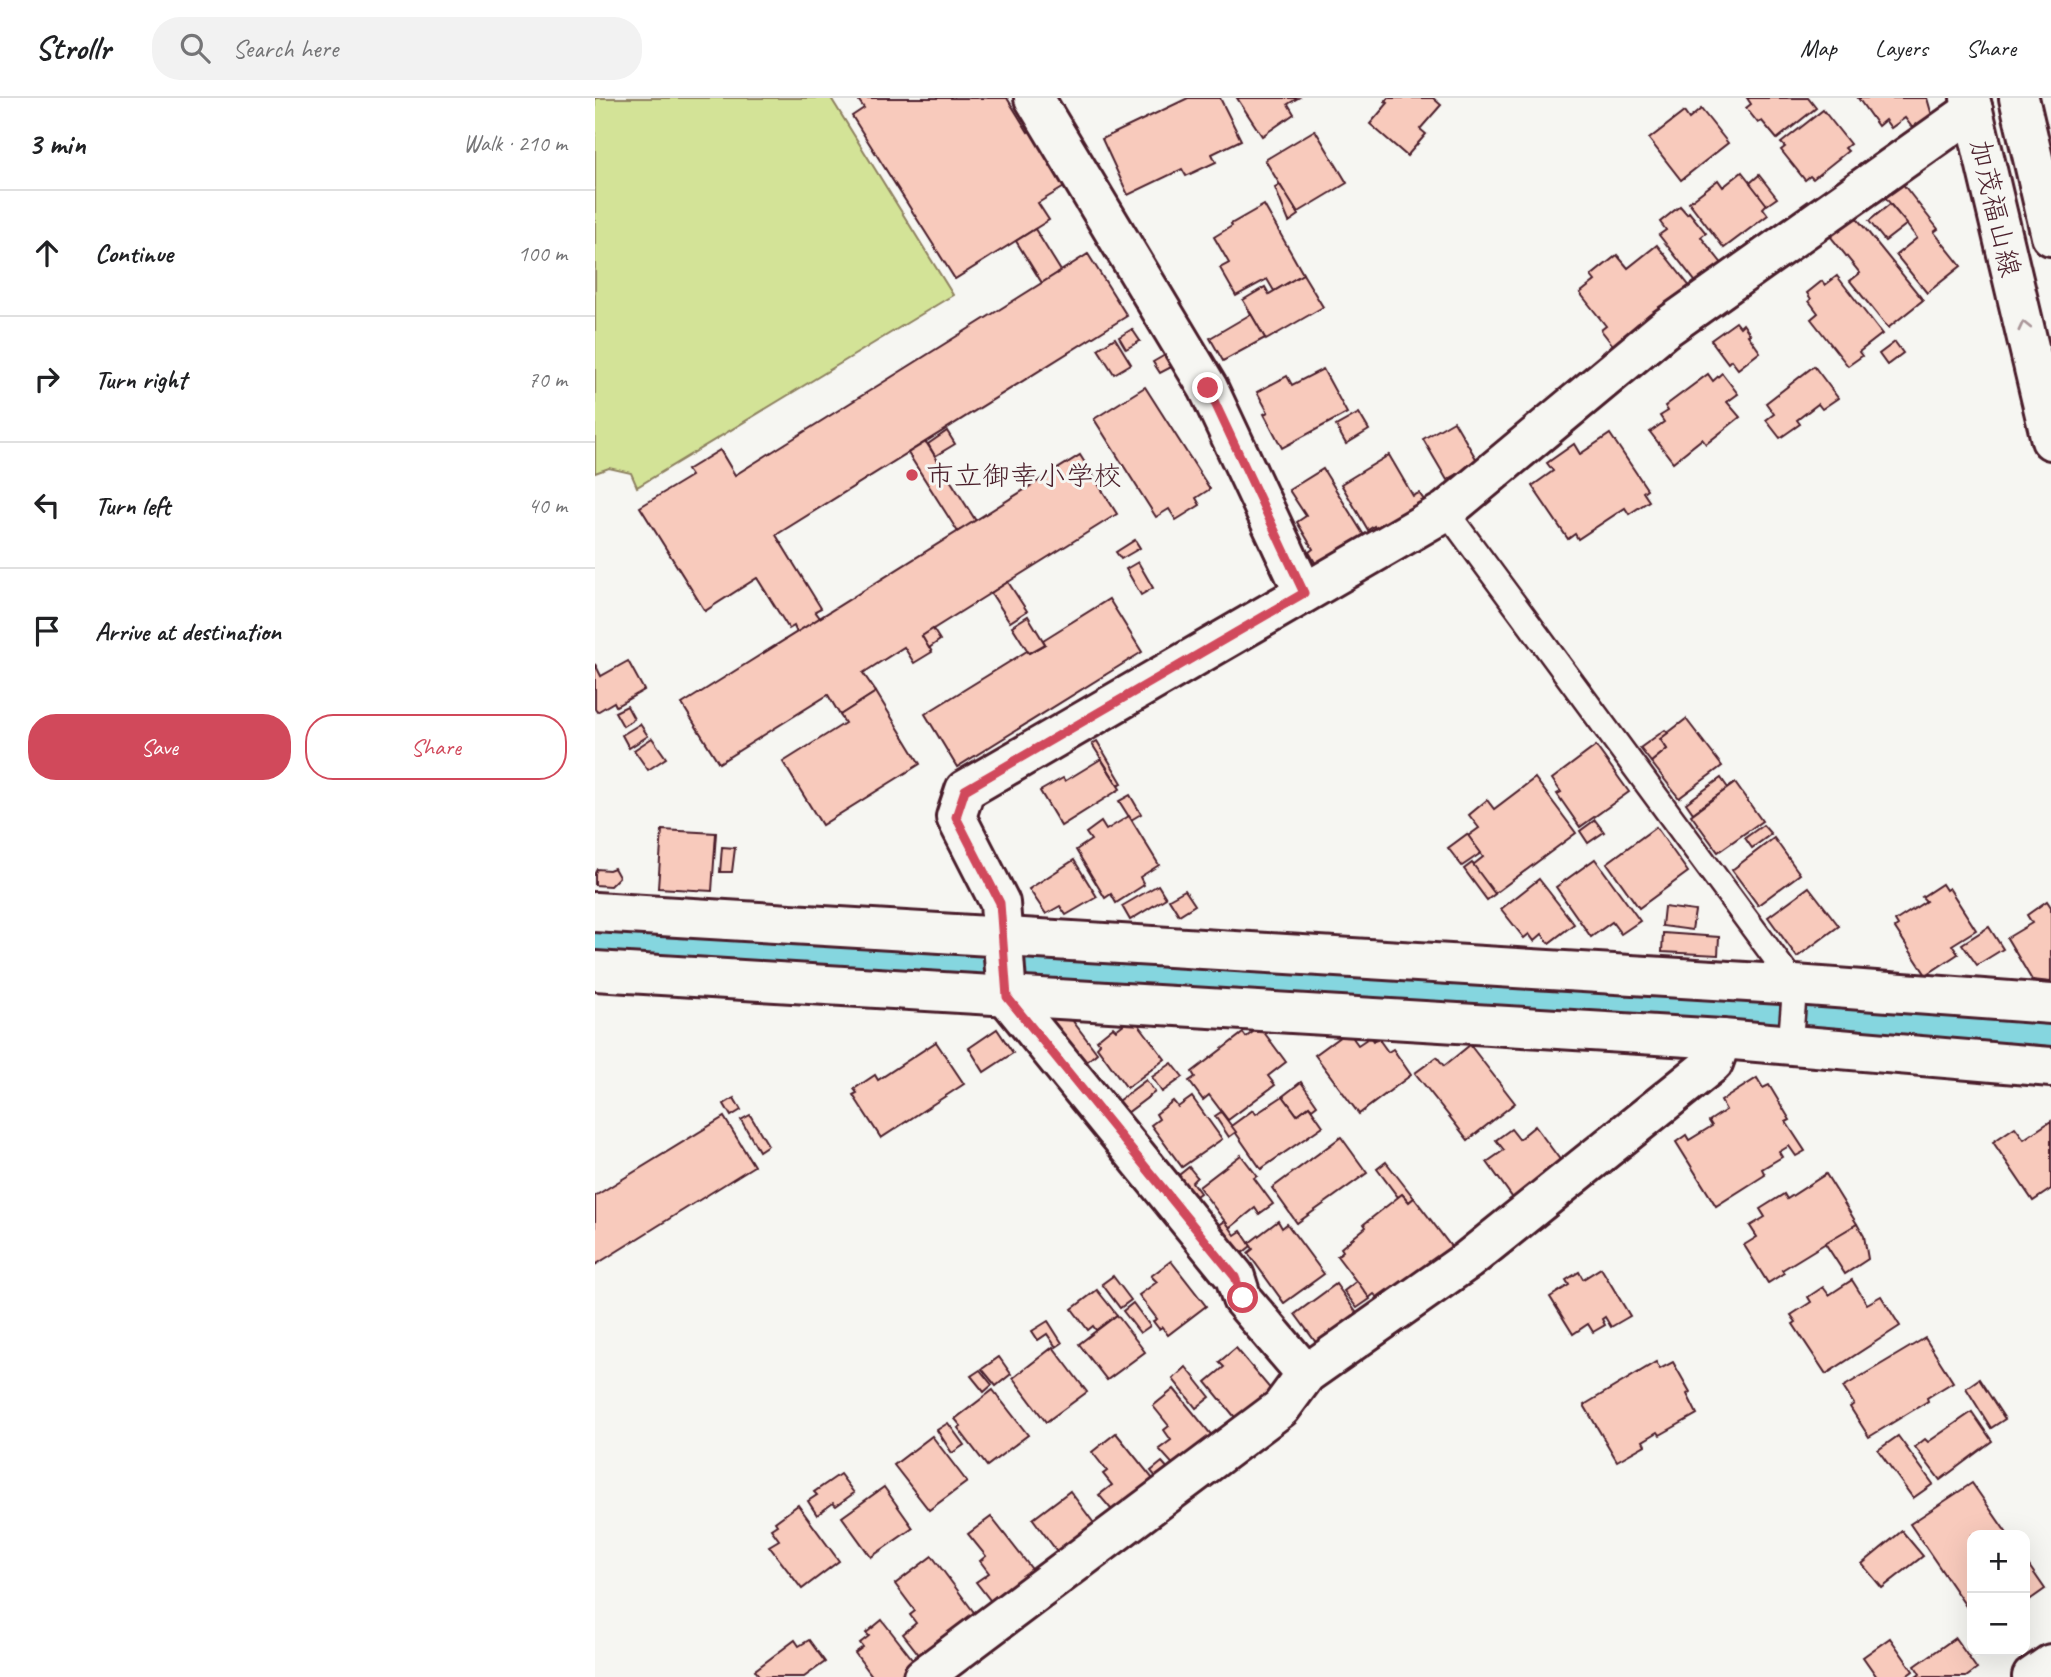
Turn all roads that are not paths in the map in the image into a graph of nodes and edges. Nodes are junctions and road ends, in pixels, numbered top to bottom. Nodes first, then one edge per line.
1 (1034, 98) edge
2 (2019, 98) edge
3 (1971, 104) edge
4 (2051, 236) edge
5 (2051, 440) edge
6 (1445, 511) junction
7 (1304, 593) junction
8 (595, 912) edge
9 (1003, 940) junction
10 (595, 971) edge
11 (1006, 991) junction
12 (1795, 991) junction
13 (2051, 1004) edge
14 (1791, 1038) junction
15 (1722, 1040) junction
16 (2051, 1067) edge
17 (1306, 1374) junction
18 (2051, 1664) edge
19 (923, 1677) edge
20 (2032, 1677) edge

1 - 7 street
2 - 4 street, 加茂福山線
5 -> 3 street, 加茂福山線
3 - 6 street
6 - 7 street
6 - 12 lane
7 - 9 street
8 - 9 street
9 - 11 street
9 - 12 street
10 - 11 street
11 - 15 street
11 - 17 street
12 - 13 street
12 - 14 lane
14 - 15 street
14 - 16 street
15 - 17 street
17 - 19 street
18 - 20 street

